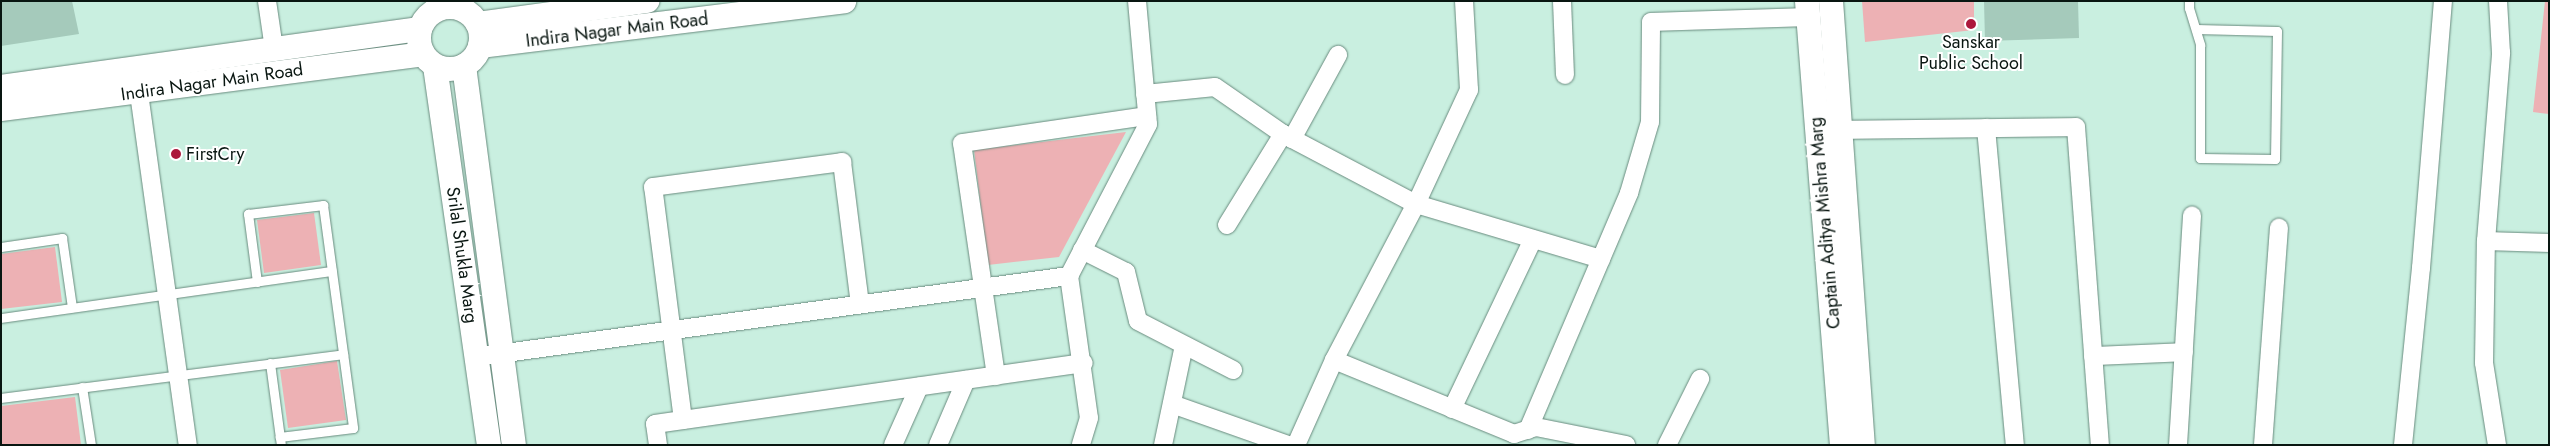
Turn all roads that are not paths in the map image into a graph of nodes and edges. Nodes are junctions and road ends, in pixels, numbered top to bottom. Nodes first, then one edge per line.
1 (267, 1) edge
2 (844, 1) edge
3 (1137, 1) edge
4 (1464, 1) edge
5 (1562, 1) edge
6 (1831, 1) edge
7 (2189, 1) edge
8 (2443, 1) edge
9 (2498, 1) edge
10 (642, 2) edge
11 (456, 4) edge
12 (1807, 9) edge
13 (426, 15) edge
14 (643, 27) junction
15 (2196, 29) junction
16 (479, 35) junction
17 (274, 49) junction
18 (1338, 55) dead end
19 (428, 60) junction
20 (464, 66) junction
21 (1565, 75) dead end
22 (138, 80) junction
23 (1, 87) edge
24 (1145, 94) junction
25 (1, 110) edge
26 (1147, 116) junction
27 (1986, 128) junction
28 (1840, 130) junction
29 (1288, 137) junction
30 (1416, 204) junction
31 (2192, 215) dead end
32 (1227, 225) dead end
33 (2279, 228) dead end
34 (1533, 239) junction
35 (2486, 241) junction
36 (2549, 242) edge
37 (1, 247) edge
38 (1082, 250) junction
39 (1601, 259) junction
40 (332, 271) junction
41 (1069, 276) junction
42 (257, 282) junction
43 (983, 287) junction
44 (167, 294) junction
45 (860, 304) junction
46 (72, 308) junction
47 (1, 318) edge
48 (672, 330) junction
49 (1184, 345) junction
50 (2184, 352) junction
51 (502, 353) junction
52 (343, 354) junction
53 (2093, 356) junction
54 (476, 357) junction
55 (1334, 360) junction
56 (270, 363) junction
57 (1084, 363) junction
58 (1233, 370) dead end
59 (178, 374) junction
60 (996, 376) junction
61 (1700, 379) dead end
62 (966, 380) junction
63 (82, 387) junction
64 (919, 387) junction
65 (1, 398) edge
66 (1172, 404) junction
67 (1452, 409) junction
68 (683, 420) junction
69 (1528, 430) junction
70 (1571, 439) edge
71 (281, 441) edge
72 (90, 445) edge
73 (188, 445) edge
74 (489, 445) edge
75 (514, 445) edge
76 (658, 445) edge
77 (893, 445) edge
78 (938, 445) edge
79 (1081, 445) edge
80 (1163, 445) edge
81 (1288, 445) edge
82 (1296, 445) edge
83 (1626, 445) edge
84 (1666, 445) edge
85 (1842, 445) edge
86 (1863, 445) edge
87 (2014, 445) edge
88 (2100, 445) edge
89 (2178, 445) edge
90 (2263, 445) edge
91 (2402, 445) edge
92 (2497, 445) edge

1 - 17 street
2 - 14 street, Indira Nagar Main Road
3 - 24 street
4 - 30 street
5 - 21 street
6 - 28 street, Captain Aditya Mishra Marg
7 - 15 lane
8 - 91 street
9 - 35 street
10 - 14 street
10 - 16 street, Indira Nagar Main Road
11 - 13 street
11 - 16 street
12 - 39 street
12 - 85 street, Captain Aditya Mishra Marg
13 - 17 street, Indira Nagar Main Road
13 - 19 street
14 - 16 street, Indira Nagar Main Road
15 - 15 lane
16 - 20 street
17 - 22 street, Indira Nagar Main Road
18 - 29 street
19 - 20 street
19 - 22 street, Indira Nagar Main Road
19 - 54 street, Srilal Shukla Marg
20 - 51 street, Srilal Shukla Marg
22 - 23 street, Indira Nagar Main Road
22 - 25 street, Indira Nagar Main Road
22 - 44 street
24 - 26 street
24 - 29 street
26 - 38 street
26 - 43 street
27 - 28 street
27 - 53 street
27 - 87 street
28 - 86 street, Captain Aditya Mishra Marg
29 - 30 street
29 - 32 street
30 - 34 street
30 - 55 street
31 - 50 street
33 - 90 street
34 - 39 street
34 - 67 street
35 - 36 street
35 - 92 street
37 - 46 lane
38 - 41 street
38 - 49 street
39 - 69 street
40 - 42 lane
40 - 42 lane
40 - 52 lane
41 - 43 street
41 - 57 street
42 - 44 lane
43 - 45 street
43 - 60 street
44 - 46 lane
44 - 59 street
45 - 48 street
45 - 48 street
46 - 47 lane
48 - 51 street
48 - 68 street
49 - 58 street
49 - 66 street
50 - 53 street
50 - 89 street
51 - 54 street
51 - 75 street, Srilal Shukla Marg
52 - 56 lane
52 - 71 lane
53 - 88 street
54 - 74 street, Srilal Shukla Marg
55 - 67 street
55 - 82 street
56 - 59 lane
56 - 71 lane
57 - 60 street
57 - 79 street
59 - 63 lane
59 - 73 street
60 - 62 street
61 - 84 street
62 - 64 street
62 - 78 street
63 - 65 lane
63 - 72 lane
64 - 68 street
64 - 77 street
66 - 80 street
66 - 81 street
67 - 69 street
68 - 76 street
69 - 70 street
70 - 83 street

